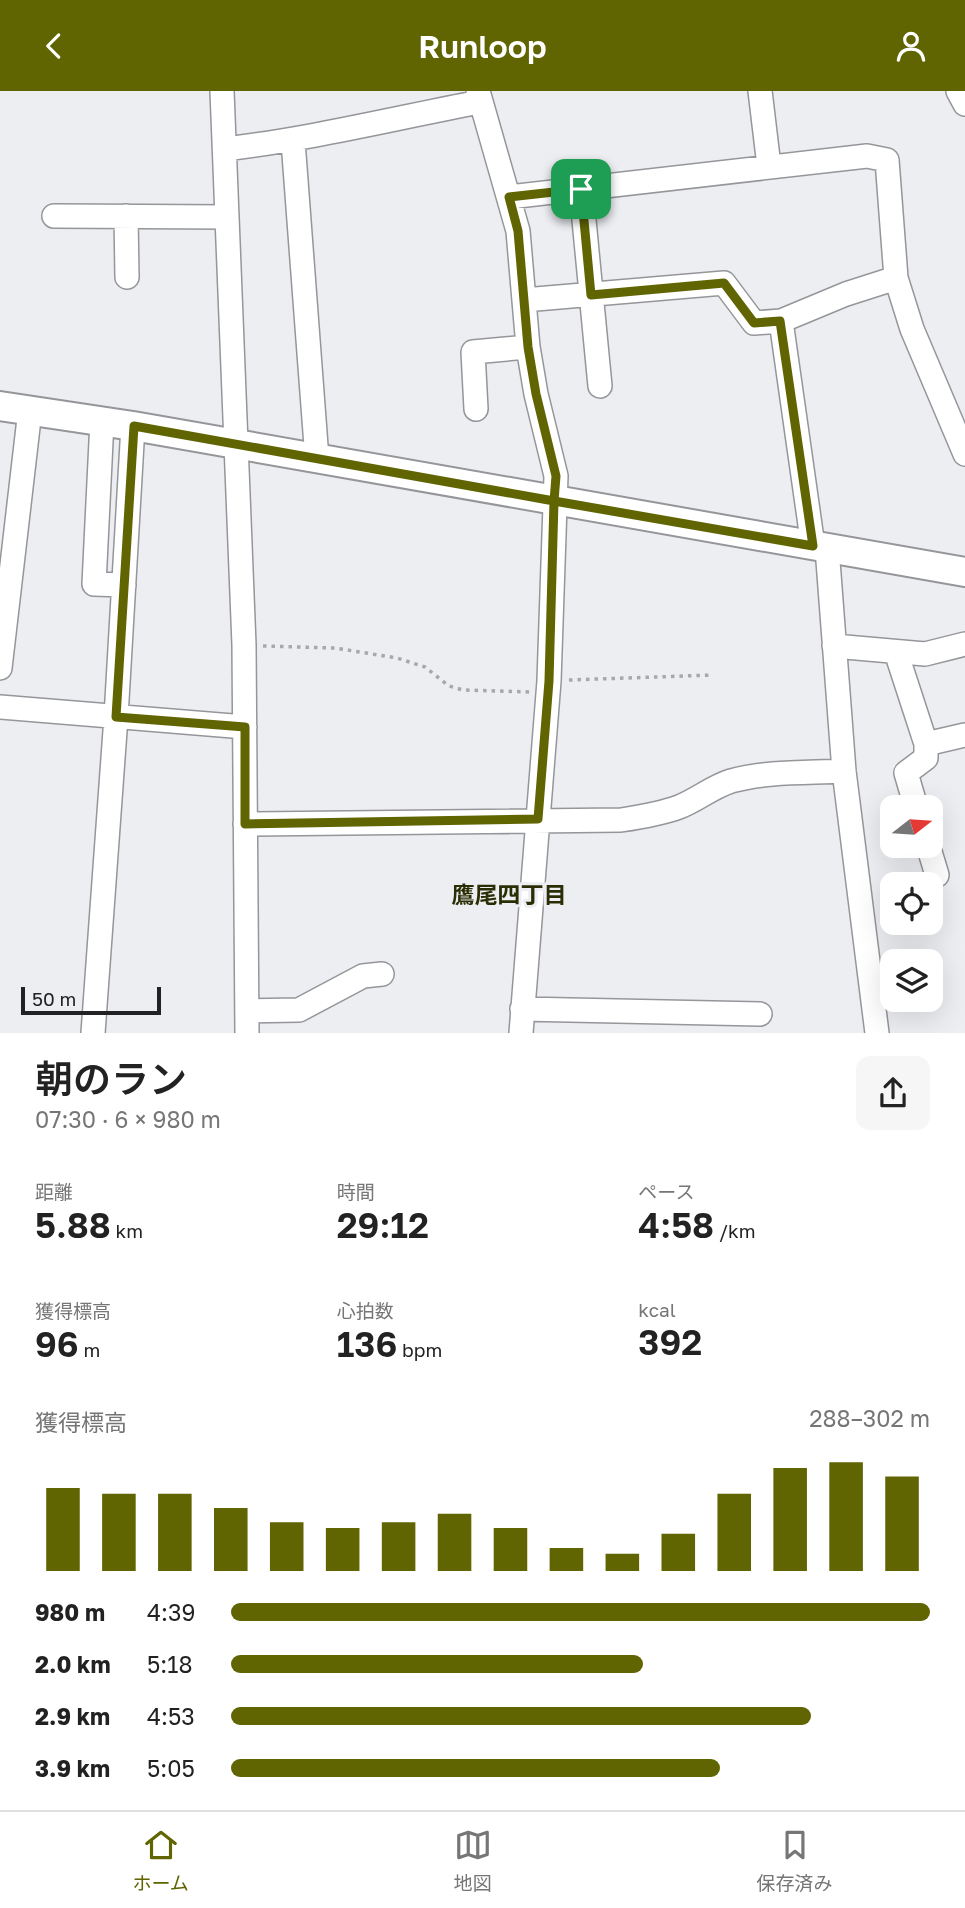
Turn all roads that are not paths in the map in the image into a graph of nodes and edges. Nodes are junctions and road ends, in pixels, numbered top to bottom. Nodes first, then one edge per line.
1 (222, 91) edge
2 (760, 91) edge
3 (958, 91) edge
4 (479, 94) edge
5 (965, 104) edge
6 (293, 141) junction
7 (225, 149) junction
8 (769, 166) junction
9 (581, 189) junction
10 (509, 197) junction
11 (54, 216) dead end
12 (126, 216) junction
13 (227, 217) junction
14 (127, 277) dead end
15 (896, 278) junction
16 (591, 295) junction
17 (524, 300) junction
18 (780, 321) junction
19 (528, 347) junction
20 (600, 386) dead end
21 (0, 406) edge
22 (477, 409) dead end
23 (30, 410) junction
24 (102, 421) junction
25 (959, 424) edge
26 (134, 426) junction
27 (236, 445) junction
28 (965, 453) edge
29 (317, 459) junction
30 (554, 501) junction
31 (820, 547) junction
32 (965, 572) edge
33 (124, 585) junction
34 (965, 643) edge
35 (834, 646) junction
36 (896, 652) junction
37 (0, 668) edge
38 (0, 707) edge
39 (116, 717) junction
40 (245, 727) junction
41 (965, 735) edge
42 (926, 744) junction
43 (844, 771) junction
44 (912, 795) edge
45 (538, 819) junction
46 (245, 824) junction
47 (382, 974) dead end
48 (523, 1009) junction
49 (760, 1014) dead end
50 (247, 1022) edge
51 (93, 1033) edge
52 (521, 1033) edge
53 (877, 1033) edge

1 - 7 street
2 - 8 street
3 - 5 street
4 - 6 street
4 - 10 street
6 - 7 street
6 - 29 street
7 - 13 street
8 - 9 street
8 - 15 street
9 - 10 street
9 - 16 street
10 - 17 street
11 - 12 street
12 - 13 street
12 - 14 street
13 - 27 street
15 - 18 street
15 - 25 street
16 - 17 street
16 - 18 street
16 - 20 street
17 - 19 street
18 - 31 street
19 - 22 street
19 - 30 street
21 - 23 street
23 - 24 street
23 - 37 street
24 - 26 street
24 - 33 street
25 - 28 street
26 - 27 street
26 - 33 street
27 - 29 street
27 - 40 street
29 - 30 street
30 - 31 street
30 - 45 street
31 - 32 street
31 - 35 street
33 - 39 street
34 - 36 street
35 - 36 street
35 - 43 street
36 - 42 street
38 - 39 street
39 - 40 street
39 - 51 street
40 - 46 street
41 - 42 street
42 - 44 street
43 - 45 street
43 - 53 street
45 - 46 street
45 - 48 street
46 - 50 street
47 - 50 street
48 - 49 street
48 - 52 street

